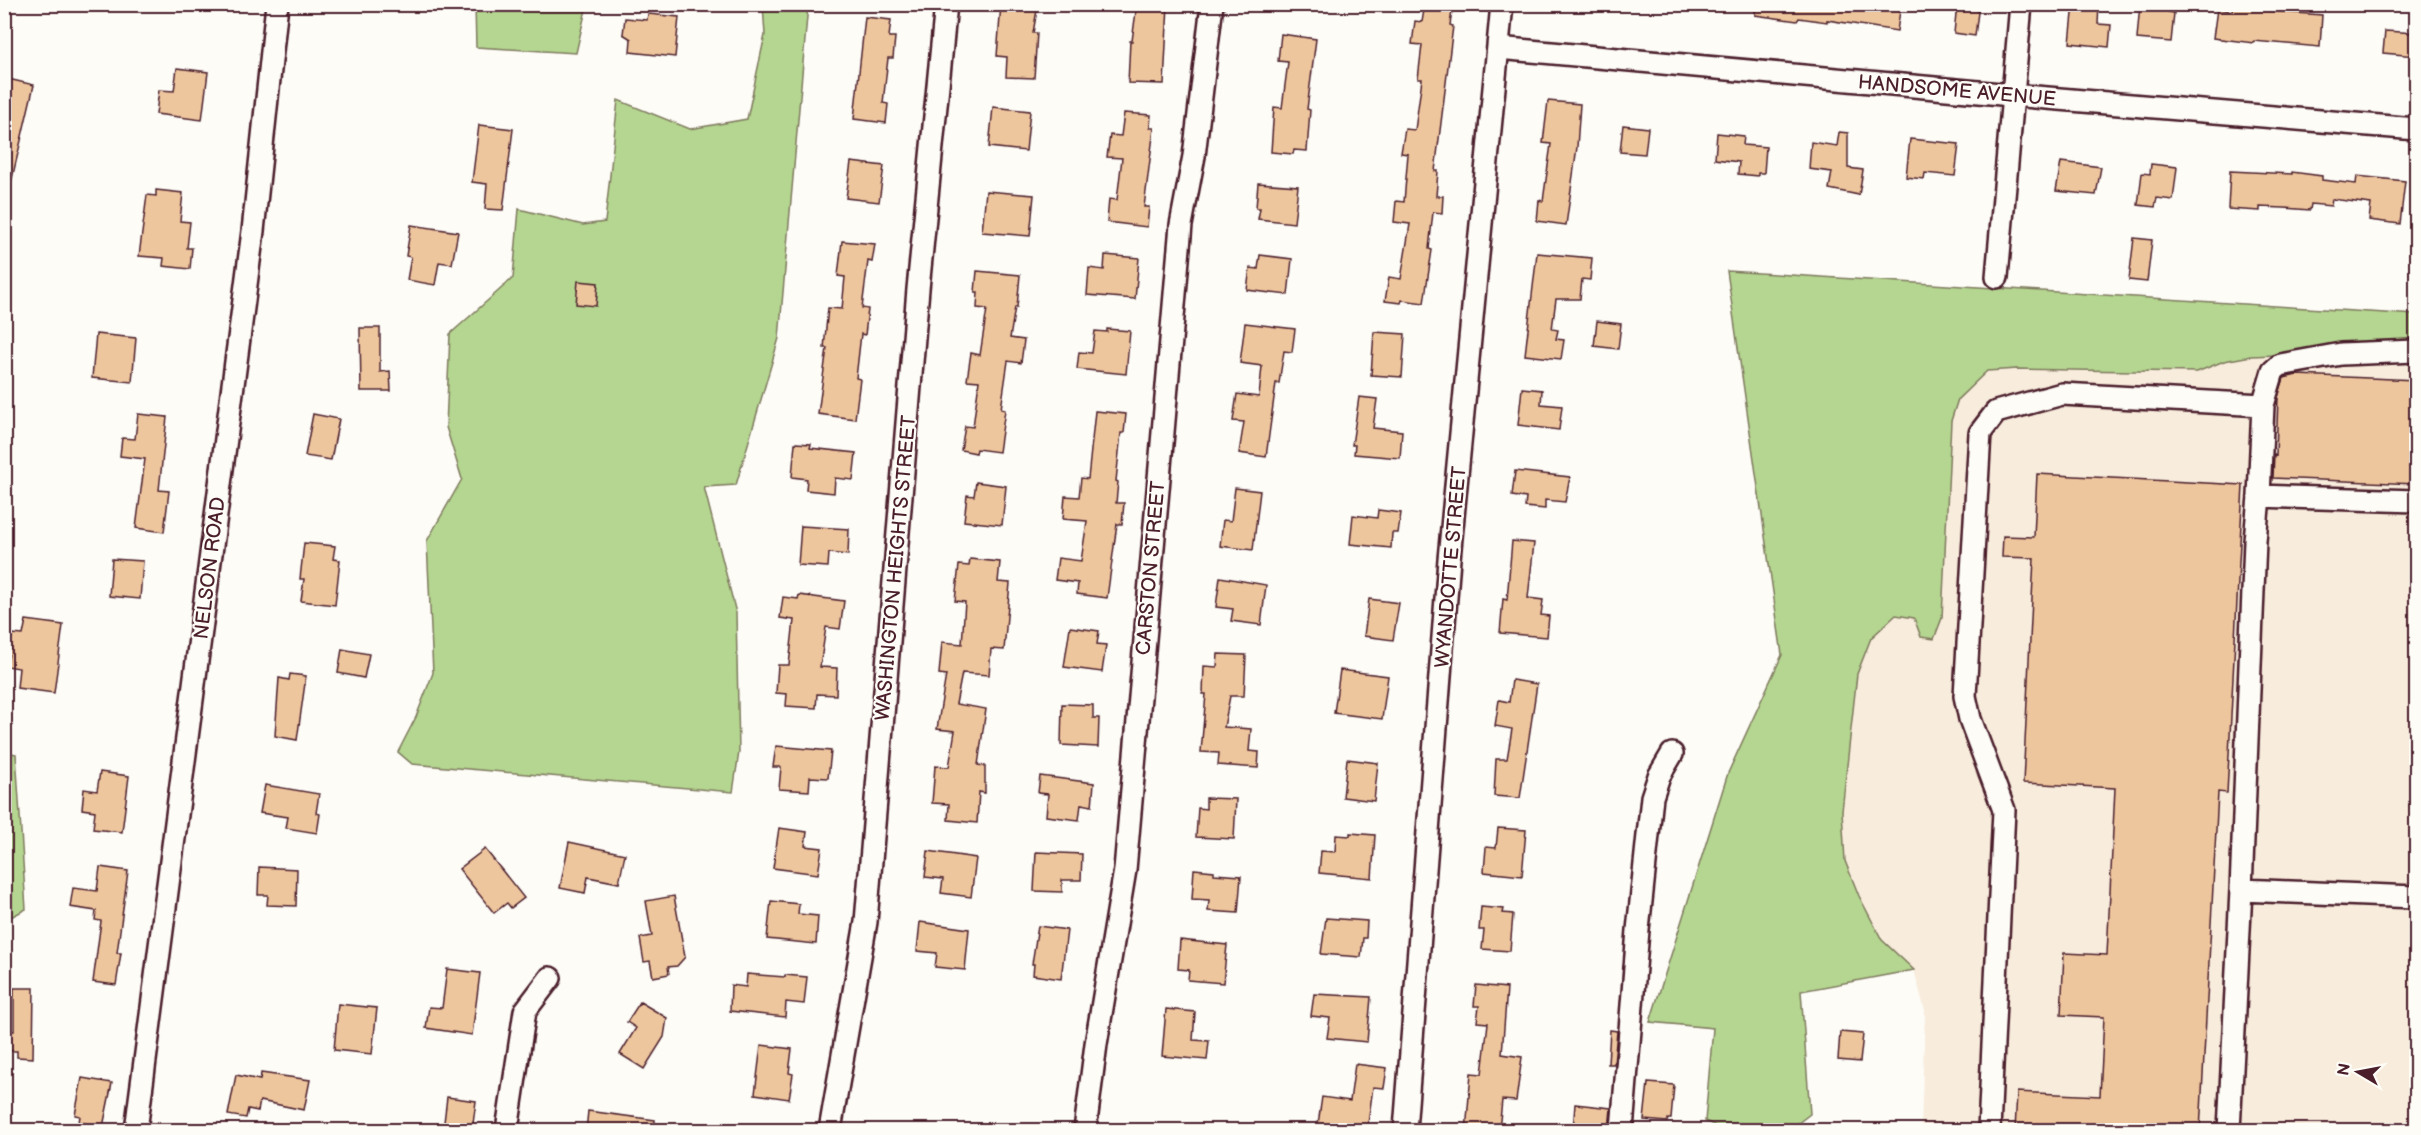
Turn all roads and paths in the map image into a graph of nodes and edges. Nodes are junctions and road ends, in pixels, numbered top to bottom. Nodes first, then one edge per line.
1 (277, 4) edge
2 (946, 4) edge
3 (1212, 4) edge
4 (1502, 4) edge
5 (2021, 4) edge
6 (1498, 48) junction
7 (2012, 95) junction
8 (2416, 129) edge
9 (1997, 277) dead end
10 (2416, 351) edge
11 (2263, 405) junction
12 (2259, 496) junction
13 (2416, 501) edge
14 (1672, 754) dead end
15 (2241, 890) junction
16 (2416, 897) edge
17 (550, 978) dead end
18 (136, 1131) edge
19 (507, 1131) edge
20 (830, 1131) edge
21 (1085, 1131) edge
22 (1406, 1131) edge
23 (1622, 1131) edge
24 (1989, 1131) edge
25 (2229, 1131) edge

1 - 18 street, NELSON ROAD
2 - 20 street, WASHINGTON HEIGHTS STREET
3 - 21 street, CARSTON STREET
4 - 6 street, WYANDOTTE STREET
5 - 7 street
6 - 7 street, HANDSOME AVENUE
6 - 22 street, WYANDOTTE STREET
7 - 8 street, HANDSOME AVENUE
7 - 9 street
10 - 11 street
11 - 12 street
11 - 24 street
12 - 13 street
12 - 15 street
14 - 23 street
15 - 16 street
15 - 25 street
17 - 19 street

